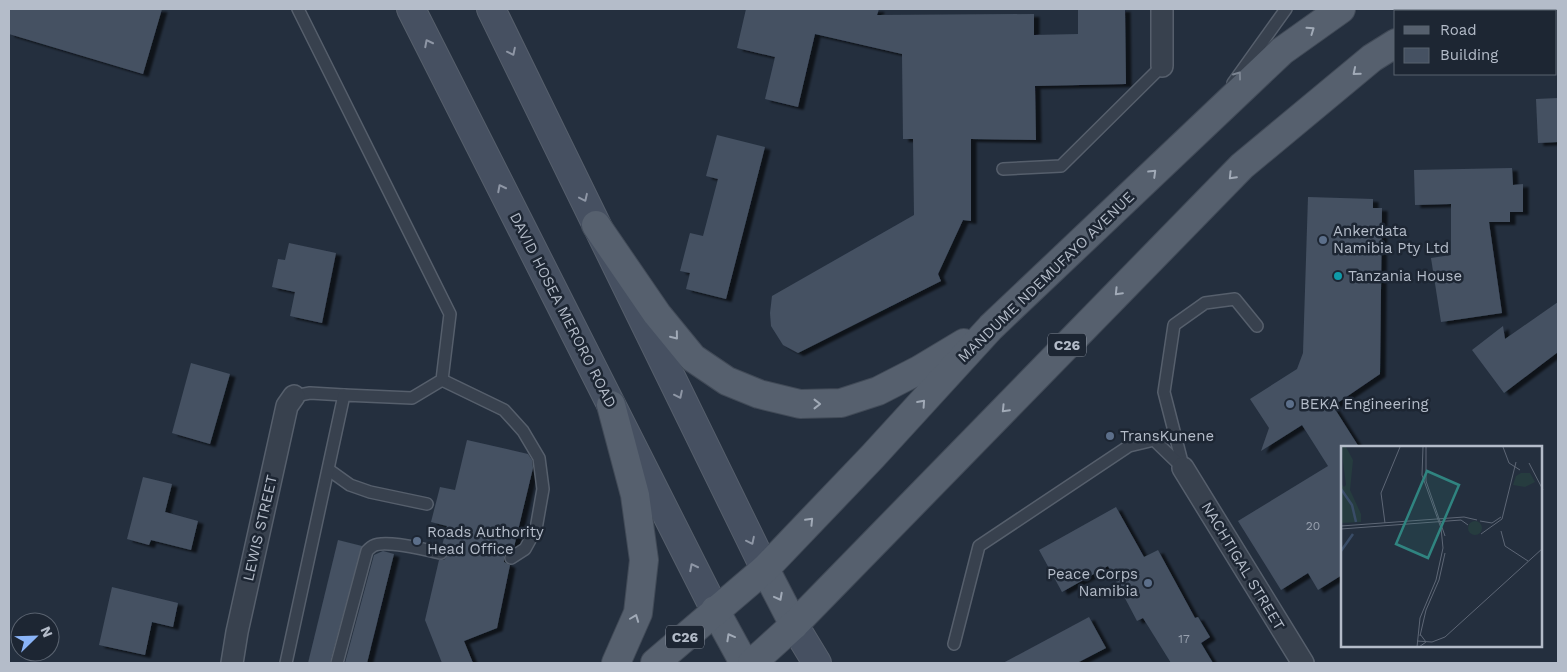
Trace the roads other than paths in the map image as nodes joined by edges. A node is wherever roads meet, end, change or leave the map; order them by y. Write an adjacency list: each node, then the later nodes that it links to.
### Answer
1 (298, 9): 14 (lane)
2 (411, 9): 17 (main road, DAVID HOSEA MERORO ROAD, one-way to 2)
3 (491, 9): 11 (main road, one-way to 11)
4 (1162, 9): 8 (street)
5 (1286, 9): 9 (lane, one-way to 5)
6 (1341, 9): 9 (main road, MANDUME NDEMUFAYO AVENUE / C26, one-way to 6)
7 (1394, 44): 25 (main road, C26, one-way to 25)
8 (1162, 66): 10 (lane)
9 (1200, 129): 13 (main road, MANDUME NDEMUFAYO AVENUE / C26, one-way to 9)
10 (1003, 169)
11 (596, 225): 13 (main road, one-way to 13); 23 (main road, one-way to 23)
12 (1257, 326): 18 (lane)
13 (991, 327): 23 (main road, MANDUME NDEMUFAYO AVENUE / C26, one-way to 13)
14 (442, 380): 15 (lane); 22 (lane)
15 (344, 395): 16 (lane); 19 (lane)
16 (294, 396): 27 (street, LEWIS STREET)
17 (611, 405): 24 (main road, DAVID HOSEA MERORO ROAD, one-way to 17); 30 (main road, one-way to 17)
18 (1183, 468): 26 (lane); 35 (street, NACHTIGAL STREET)
19 (329, 470): 20 (lane); 28 (lane)
20 (427, 504)
21 (441, 553): 29 (lane)
22 (511, 558)
23 (764, 569): 24 (main road, MANDUME NDEMUFAYO AVENUE / C26); 25 (main road, one-way to 25)
24 (715, 610): 31 (main road, MANDUME NDEMUFAYO AVENUE / C26); 32 (main road, one-way to 24)
25 (794, 625): 33 (main road, C26); 34 (main road)
26 (954, 644)
27 (232, 663)
28 (286, 663)
29 (337, 663)
30 (616, 663)
31 (655, 663)
32 (744, 663)
33 (752, 663)
34 (817, 663)
35 (1303, 663)

